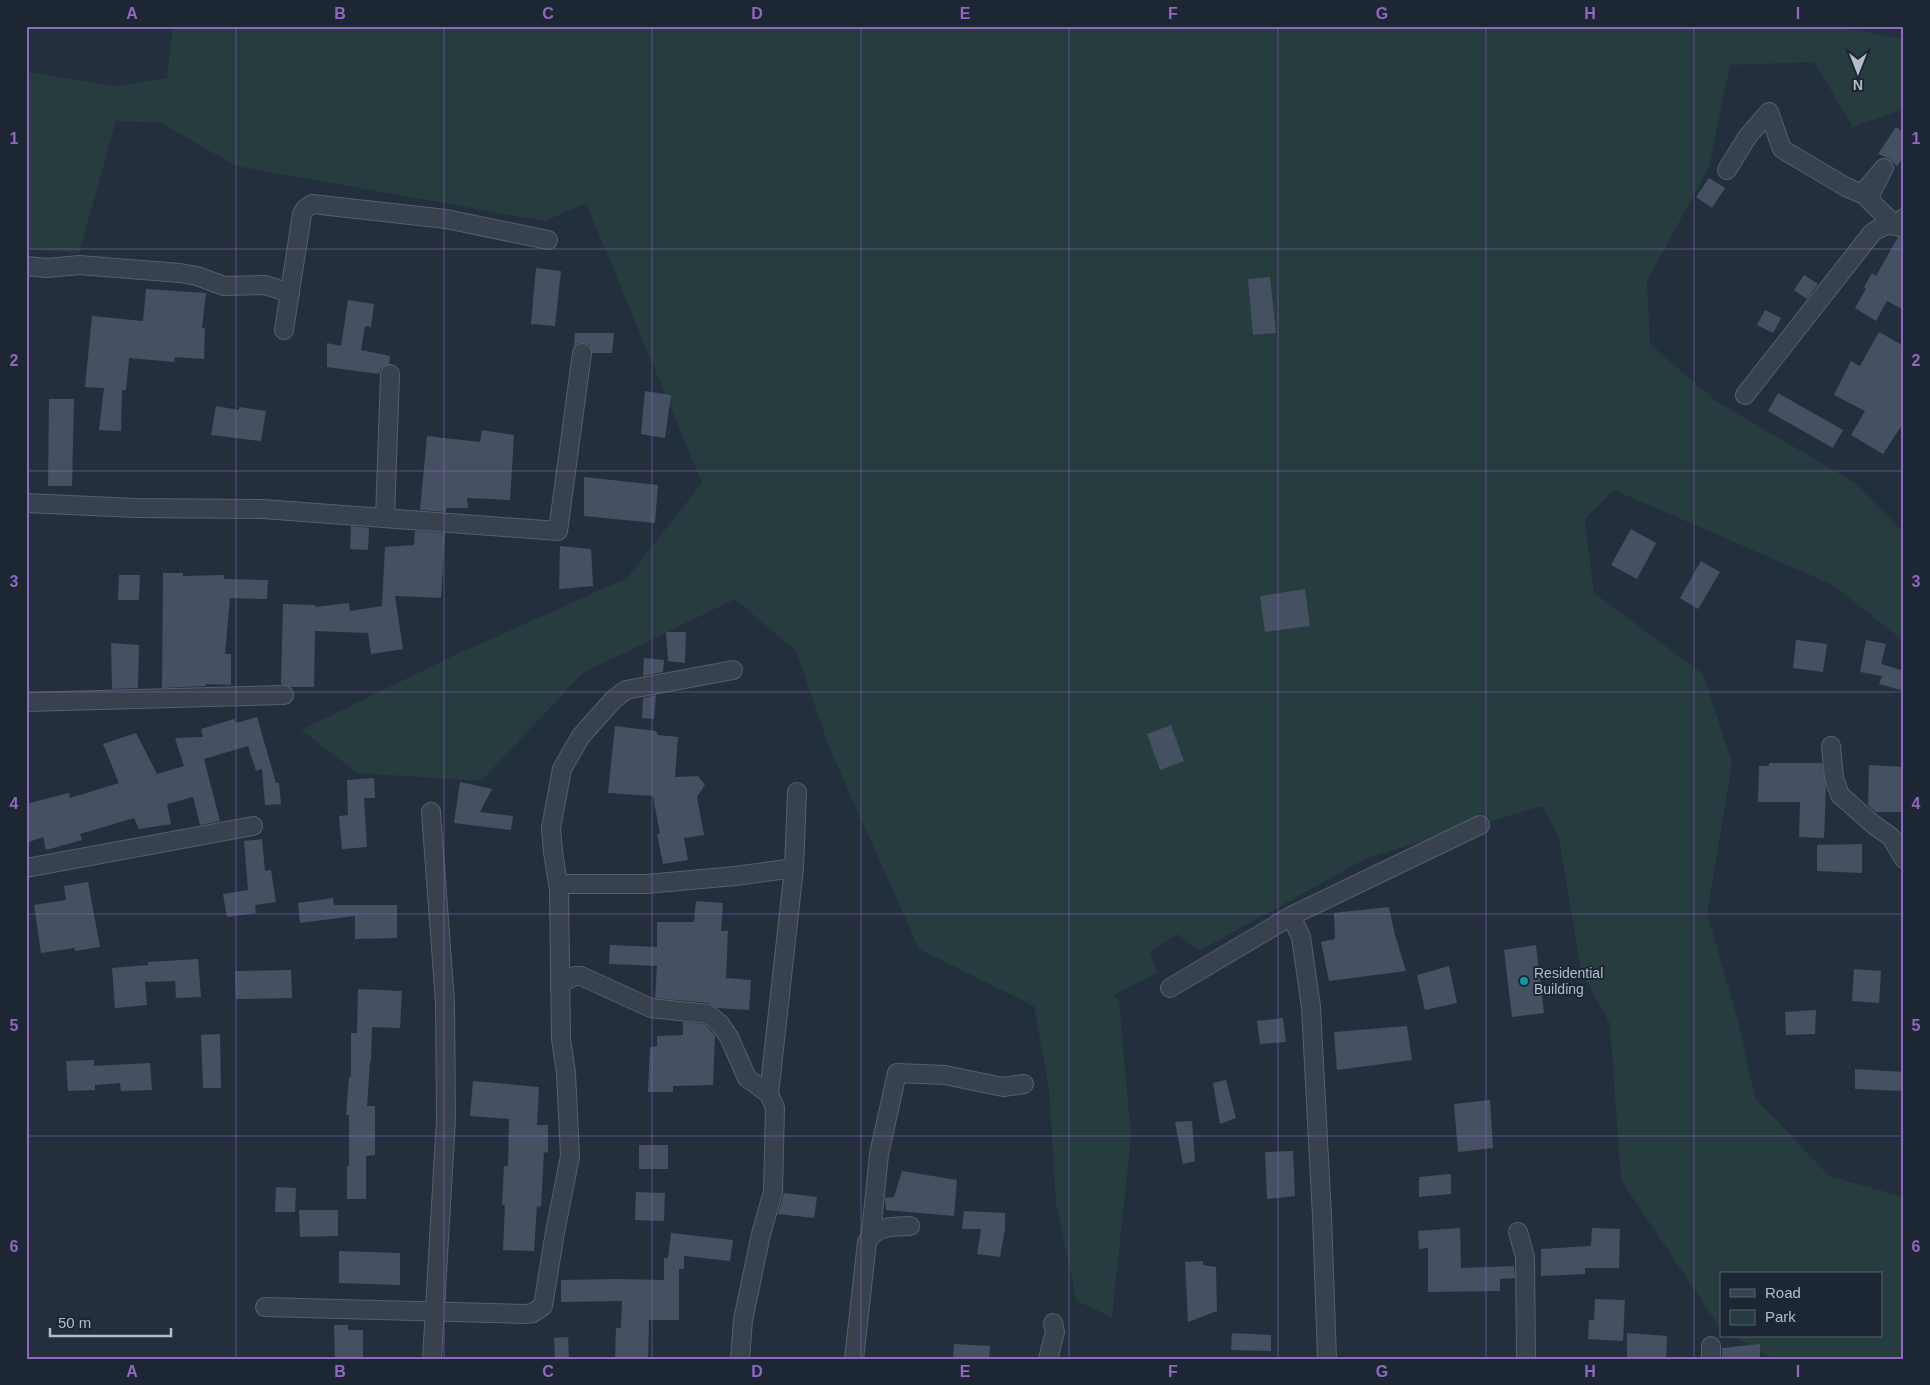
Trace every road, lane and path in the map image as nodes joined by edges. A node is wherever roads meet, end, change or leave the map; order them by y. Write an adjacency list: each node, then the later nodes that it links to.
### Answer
1 (1727, 170): 2 (street)
2 (1901, 224): 9 (street)
3 (548, 240): 5 (street)
4 (26, 266): 5 (street)
5 (290, 293): 6 (street)
6 (284, 330)
7 (582, 353): 11 (street)
8 (390, 374): 11 (street)
9 (1745, 395)
10 (26, 503): 11 (street)
11 (385, 518)
12 (733, 670): 23 (street)
13 (284, 696): 14 (street)
14 (26, 702)
15 (1831, 746): 20 (street)
16 (796, 792): 22 (street)
17 (431, 812): 33 (street)
18 (253, 826): 21 (street)
19 (1480, 826): 24 (street)
20 (1904, 859)
21 (26, 868)
22 (794, 868): 23 (street); 28 (street)
23 (558, 884): 25 (street)
24 (1291, 916): 26 (street); 39 (street)
25 (560, 984): 28 (street); 33 (street)
26 (1170, 988)
27 (1024, 1084): 31 (street)
28 (769, 1094): 36 (street)
29 (910, 1226): 31 (street)
30 (1518, 1232): 40 (street)
31 (871, 1234): 37 (street)
32 (265, 1307): 33 (street)
33 (435, 1310): 35 (street)
34 (1053, 1323): 38 (street)
35 (432, 1359)
36 (740, 1359)
37 (854, 1359)
38 (1048, 1359)
39 (1327, 1359)
40 (1526, 1359)

